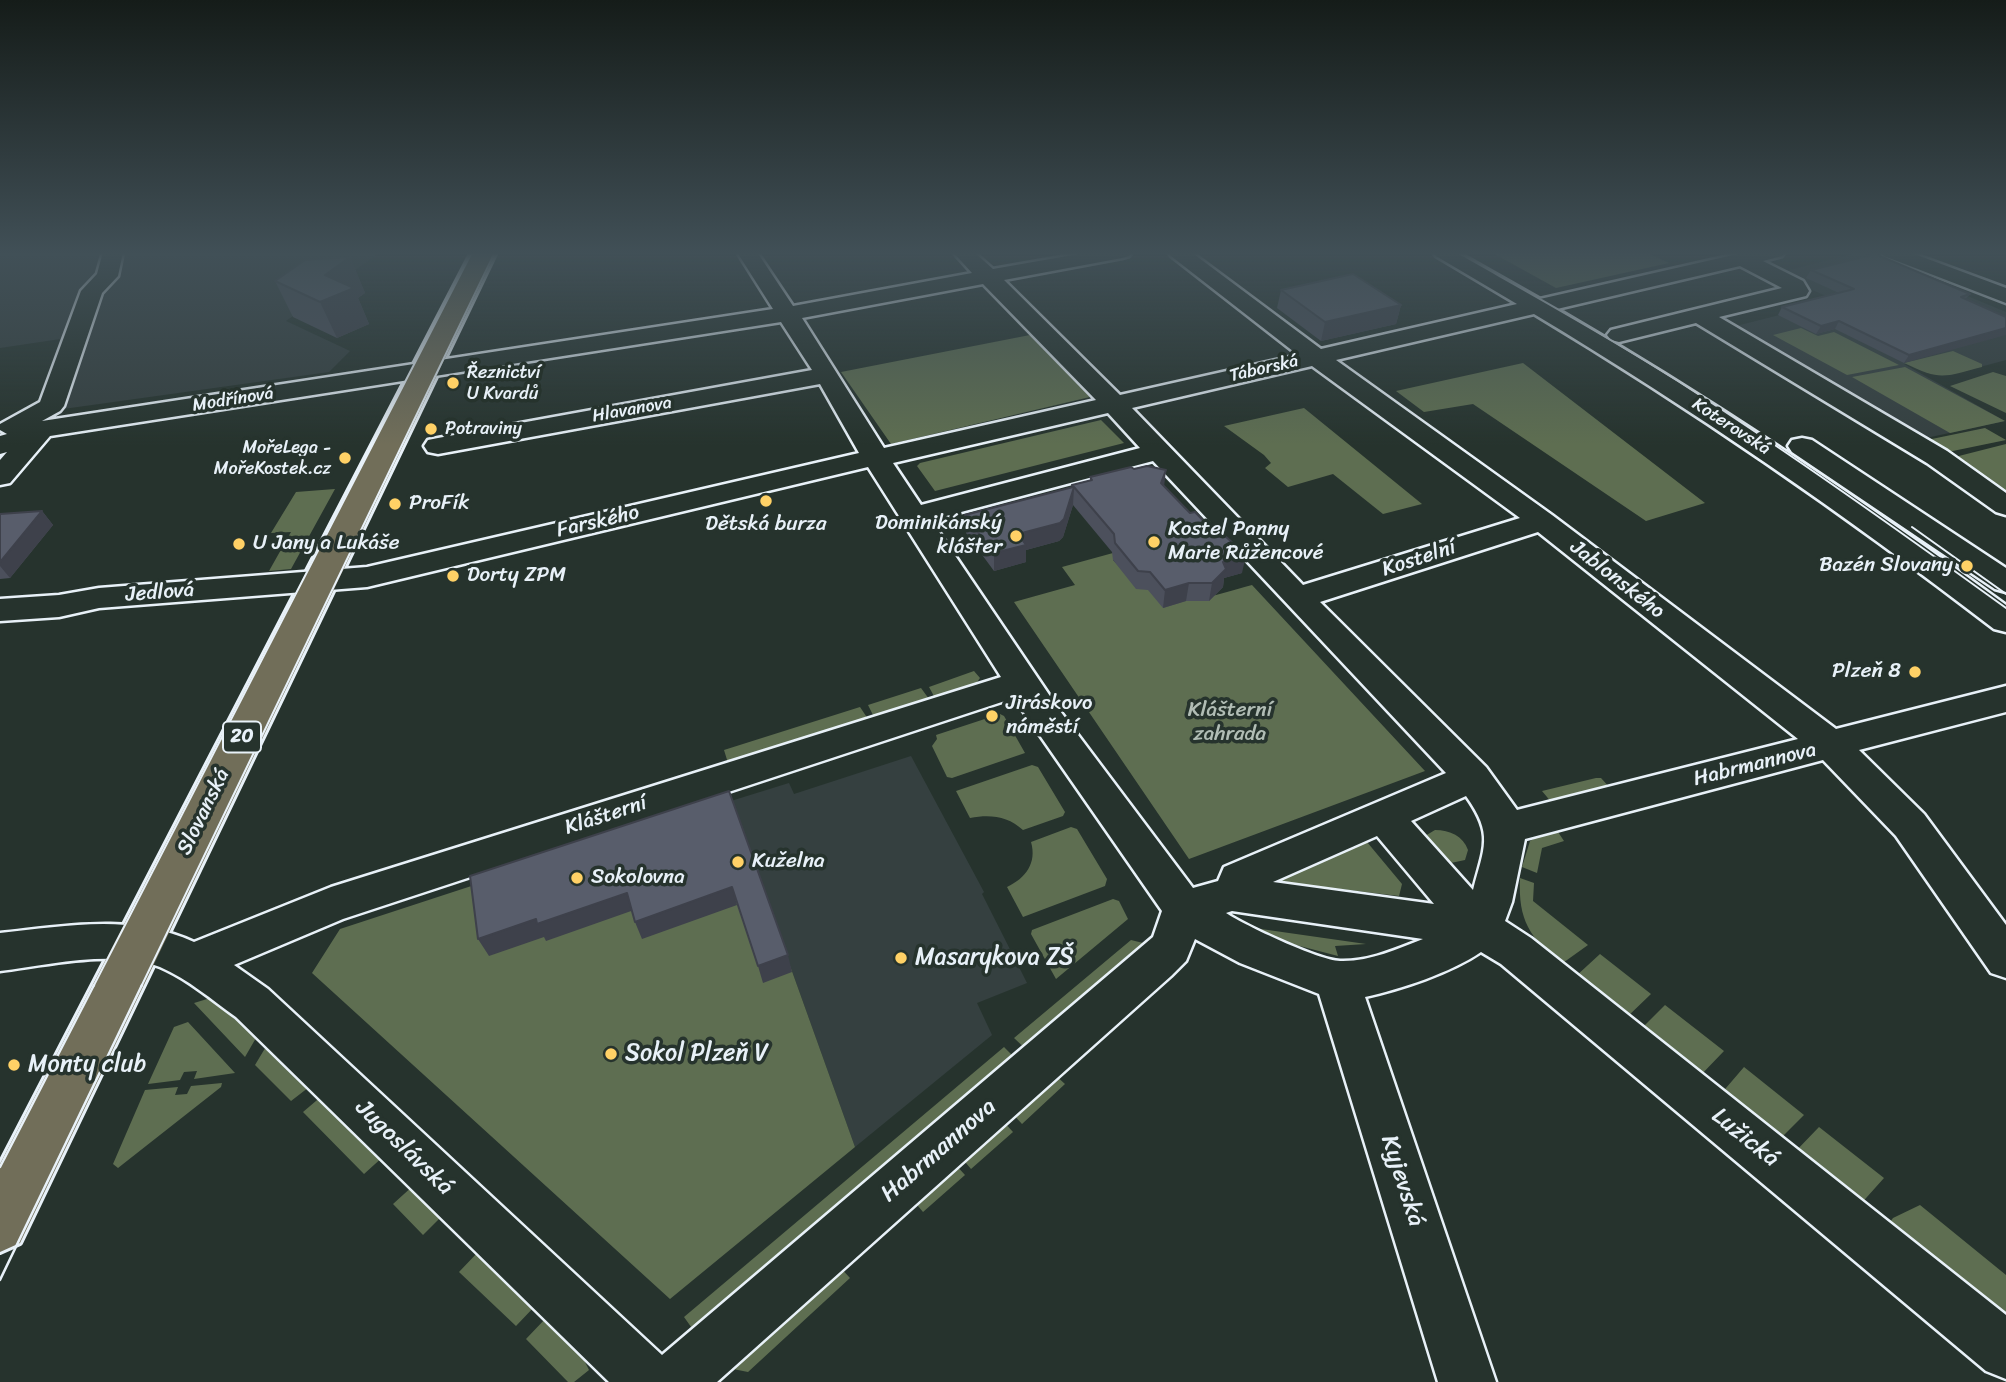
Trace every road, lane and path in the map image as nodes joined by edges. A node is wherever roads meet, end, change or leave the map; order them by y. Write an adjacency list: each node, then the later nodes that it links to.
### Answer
1 (83, 316): 18 (street)
2 (452, 316): 14 (main road, Slovanská / 20)
3 (771, 316): 14 (street, Modřínová)
4 (789, 316): 15 (street)
5 (1026, 316): 16 (street)
6 (1264, 316): 13 (street, Jablonského)
7 (1494, 316): 13 (street, Táborská)
8 (1565, 316): 31 (street, Koterovská)
9 (1577, 316): 12 (street, Koterovská)
10 (1699, 316): 12 (street)
11 (1701, 316): 24 (street)
12 (1619, 335): 28 (street, Koterovská)
13 (1317, 357): 16 (street, Táborská); 26 (street, Jablonského)
14 (424, 372): 17 (street, Modřínová); 27 (main road, Slovanská / 20)
15 (827, 374): 19 (street, Hlavanova); 22 (street)
16 (1114, 404): 21 (street); 22 (street)
17 (43, 429): 20 (street, Modřínová); 23 (street)
18 (0, 433)
19 (438, 446)
20 (0, 447)
21 (1159, 452): 25 (street); 29 (street)
22 (876, 458): 25 (street); 27 (street, Farského)
23 (0, 477)
24 (2006, 506)
25 (916, 515): 32 (street)
26 (1542, 521): 29 (street, Kostelní); 34 (street, Jablonského)
27 (320, 581): 30 (street, Jedlová); 41 (main road, Slovanská / 20)
28 (2006, 582)
29 (1297, 598): 35 (street)
30 (0, 610)
31 (2006, 621)
32 (1023, 682): 39 (street); 44 (street, Klášterní)
33 (2006, 699): 34 (street, Habrmannova)
34 (1831, 745): 37 (street, Habrmannova); 43 (street, Jablonského)
35 (1473, 777): 36 (street); 37 (street)
36 (1384, 817): 38 (street); 40 (street)
37 (1504, 829): 40 (street)
38 (1232, 894): 39 (street); 40 (street)
39 (1184, 908): 45 (street); 49 (street, Habrmannova)
40 (1481, 929): 45 (street); 47 (street, Lužická)
41 (138, 945): 42 (street, Jugoslávská); 44 (street, Jugoslávská); 46 (main road, Slovanská / 20)
42 (0, 952)
43 (2006, 959)
44 (192, 962): 48 (street, Jugoslávská)
45 (1337, 981): 50 (street, Kyjevská)
46 (0, 1223)
47 (2006, 1351)
48 (650, 1382)
49 (674, 1382)
50 (1467, 1382)

